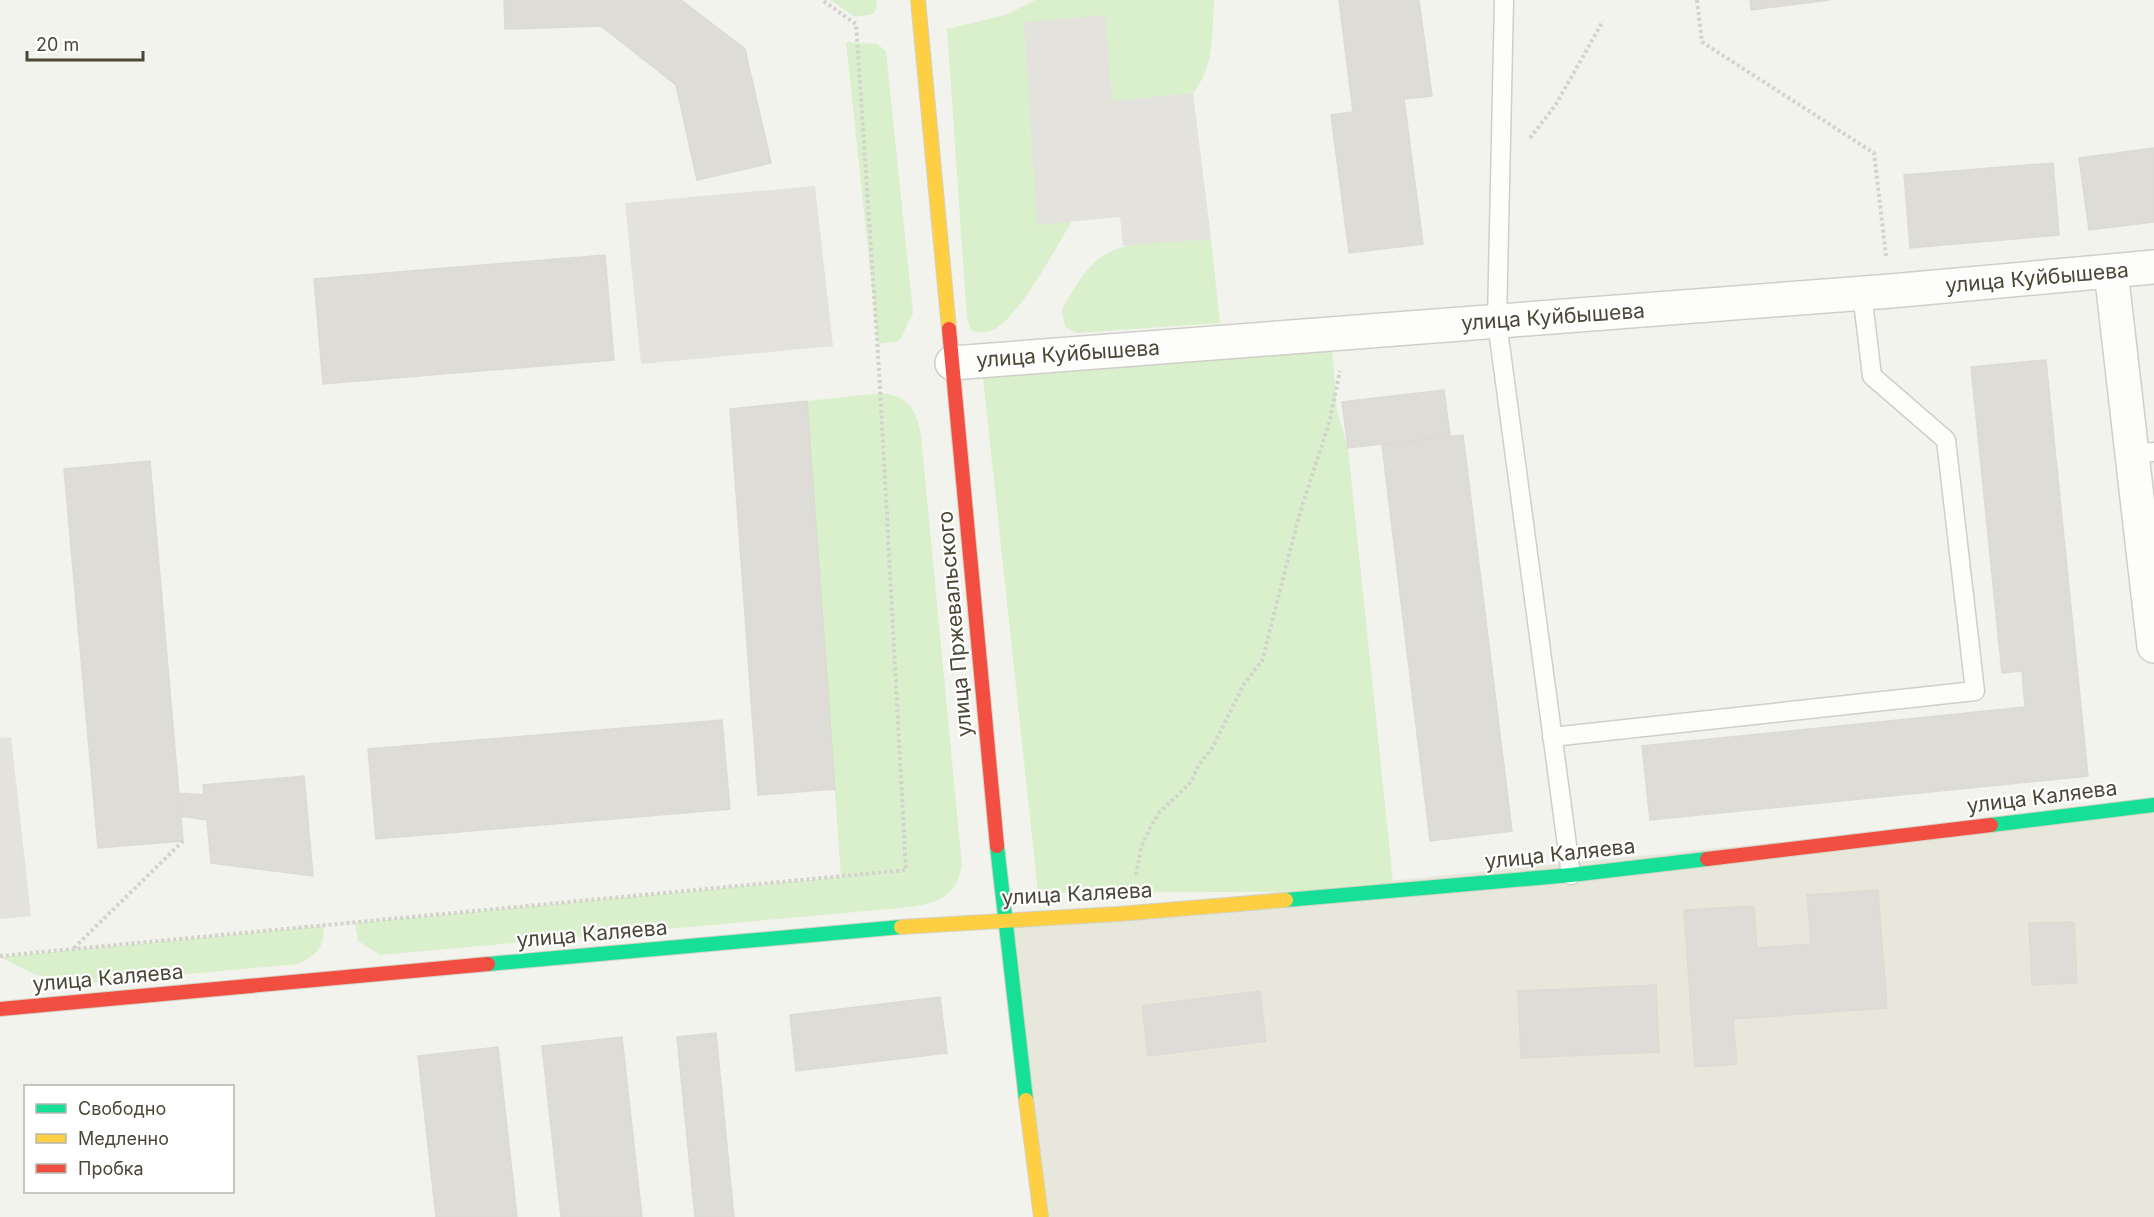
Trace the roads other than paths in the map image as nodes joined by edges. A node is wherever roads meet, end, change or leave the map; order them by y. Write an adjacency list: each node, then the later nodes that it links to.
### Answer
1 (918, 0): 7 (street, улица Пржевальского)
2 (1504, 0): 6 (lane)
3 (2154, 267): 4 (street, улица Куйбышева)
4 (2111, 271): 5 (street, улица Куйбышева); 8 (street)
5 (1876, 292): 6 (street, улица Куйбышева); 11 (lane)
6 (1497, 322): 7 (street, улица Куйбышева); 11 (lane)
7 (952, 363): 14 (street, улица Пржевальского)
8 (2143, 453): 9 (street)
9 (2152, 609): 10 (street)
10 (2154, 646)
11 (1552, 737): 13 (lane)
12 (2154, 805): 13 (street, улица Каляева)
13 (1570, 875): 14 (street, улица Каляева)
14 (1004, 919): 15 (street, улица Каляева); 16 (street, улица Пржевальского)
15 (0, 1008)
16 (1041, 1217)

